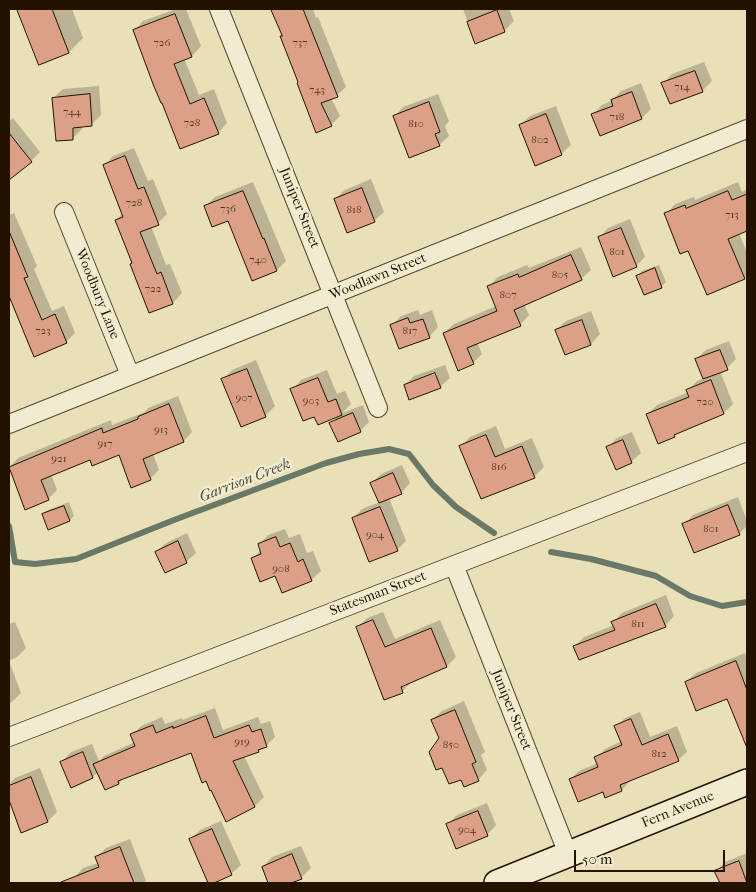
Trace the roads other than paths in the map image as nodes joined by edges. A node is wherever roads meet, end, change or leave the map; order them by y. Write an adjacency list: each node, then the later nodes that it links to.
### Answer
1 (219, 9): 4 (street, Juniper Street)
2 (747, 129): 4 (street, Woodlawn Street)
3 (64, 212): 5 (street, Woodbury Lane)
4 (333, 294): 5 (street, Woodlawn Street); 6 (street, Juniper Street)
5 (130, 376): 7 (street, Woodlawn Street)
6 (378, 408)
7 (9, 424)
8 (747, 452): 9 (street, Statesman Street)
9 (454, 565): 10 (street, Statesman Street); 12 (street, Juniper Street)
10 (9, 737)
11 (747, 782): 12 (main road, Fern Avenue)
12 (568, 854): 13 (main road, Fern Avenue)
13 (497, 883)

